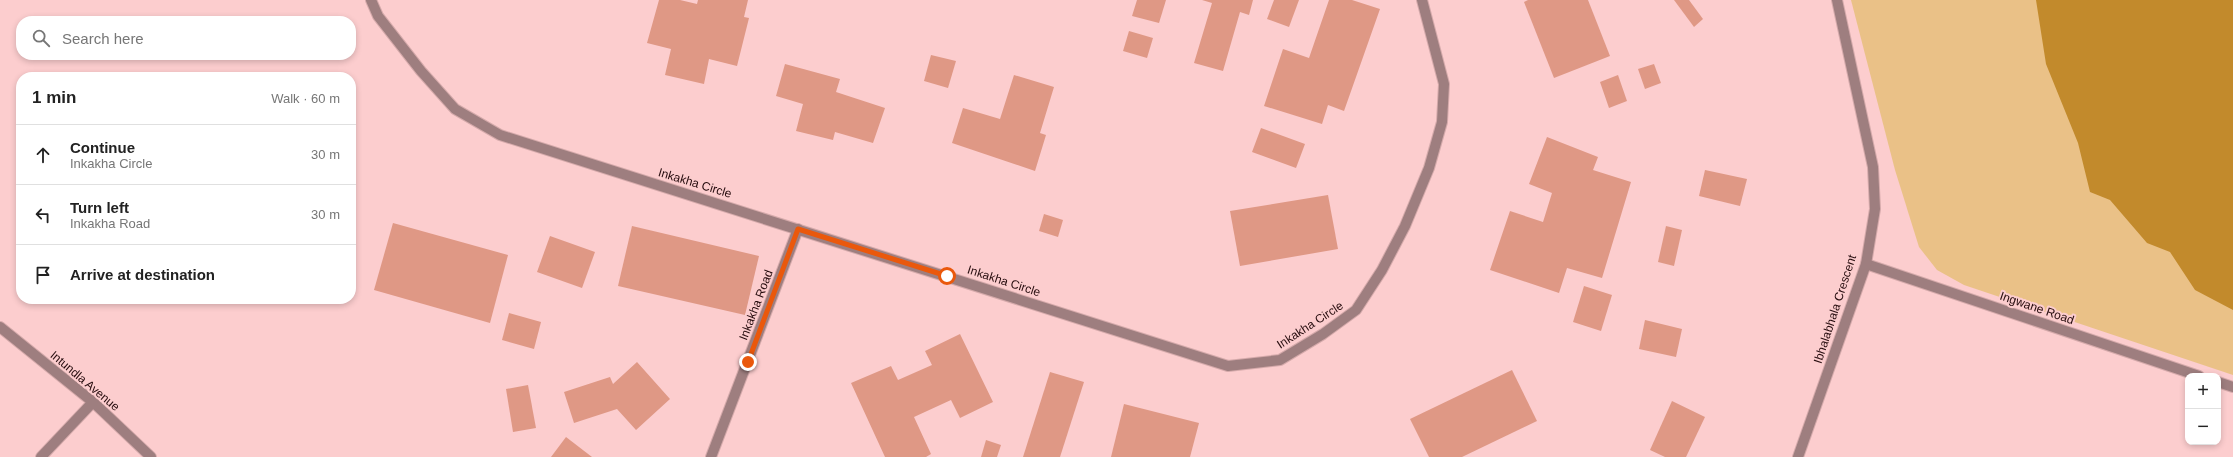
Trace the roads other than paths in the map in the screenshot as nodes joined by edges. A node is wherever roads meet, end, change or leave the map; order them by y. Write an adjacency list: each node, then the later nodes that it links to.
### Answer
1 (371, 0): 4 (street, Inkakha Circle)
2 (1422, 0): 4 (street, Inkakha Circle)
3 (1837, 0): 5 (street, Ibhalabhala Crescent)
4 (798, 229): 13 (street, Inkakha Road)
5 (1866, 264): 7 (street, Ingwane Road); 14 (street, Ibhalabhala Crescent)
6 (0, 327): 10 (street, Intundla Avenue)
7 (2190, 373)
8 (2221, 383): 9 (street)
9 (2233, 387)
10 (93, 402): 11 (street); 12 (street, Intundla Avenue)
11 (41, 457)
12 (151, 457)
13 (712, 457)
14 (1798, 457)

